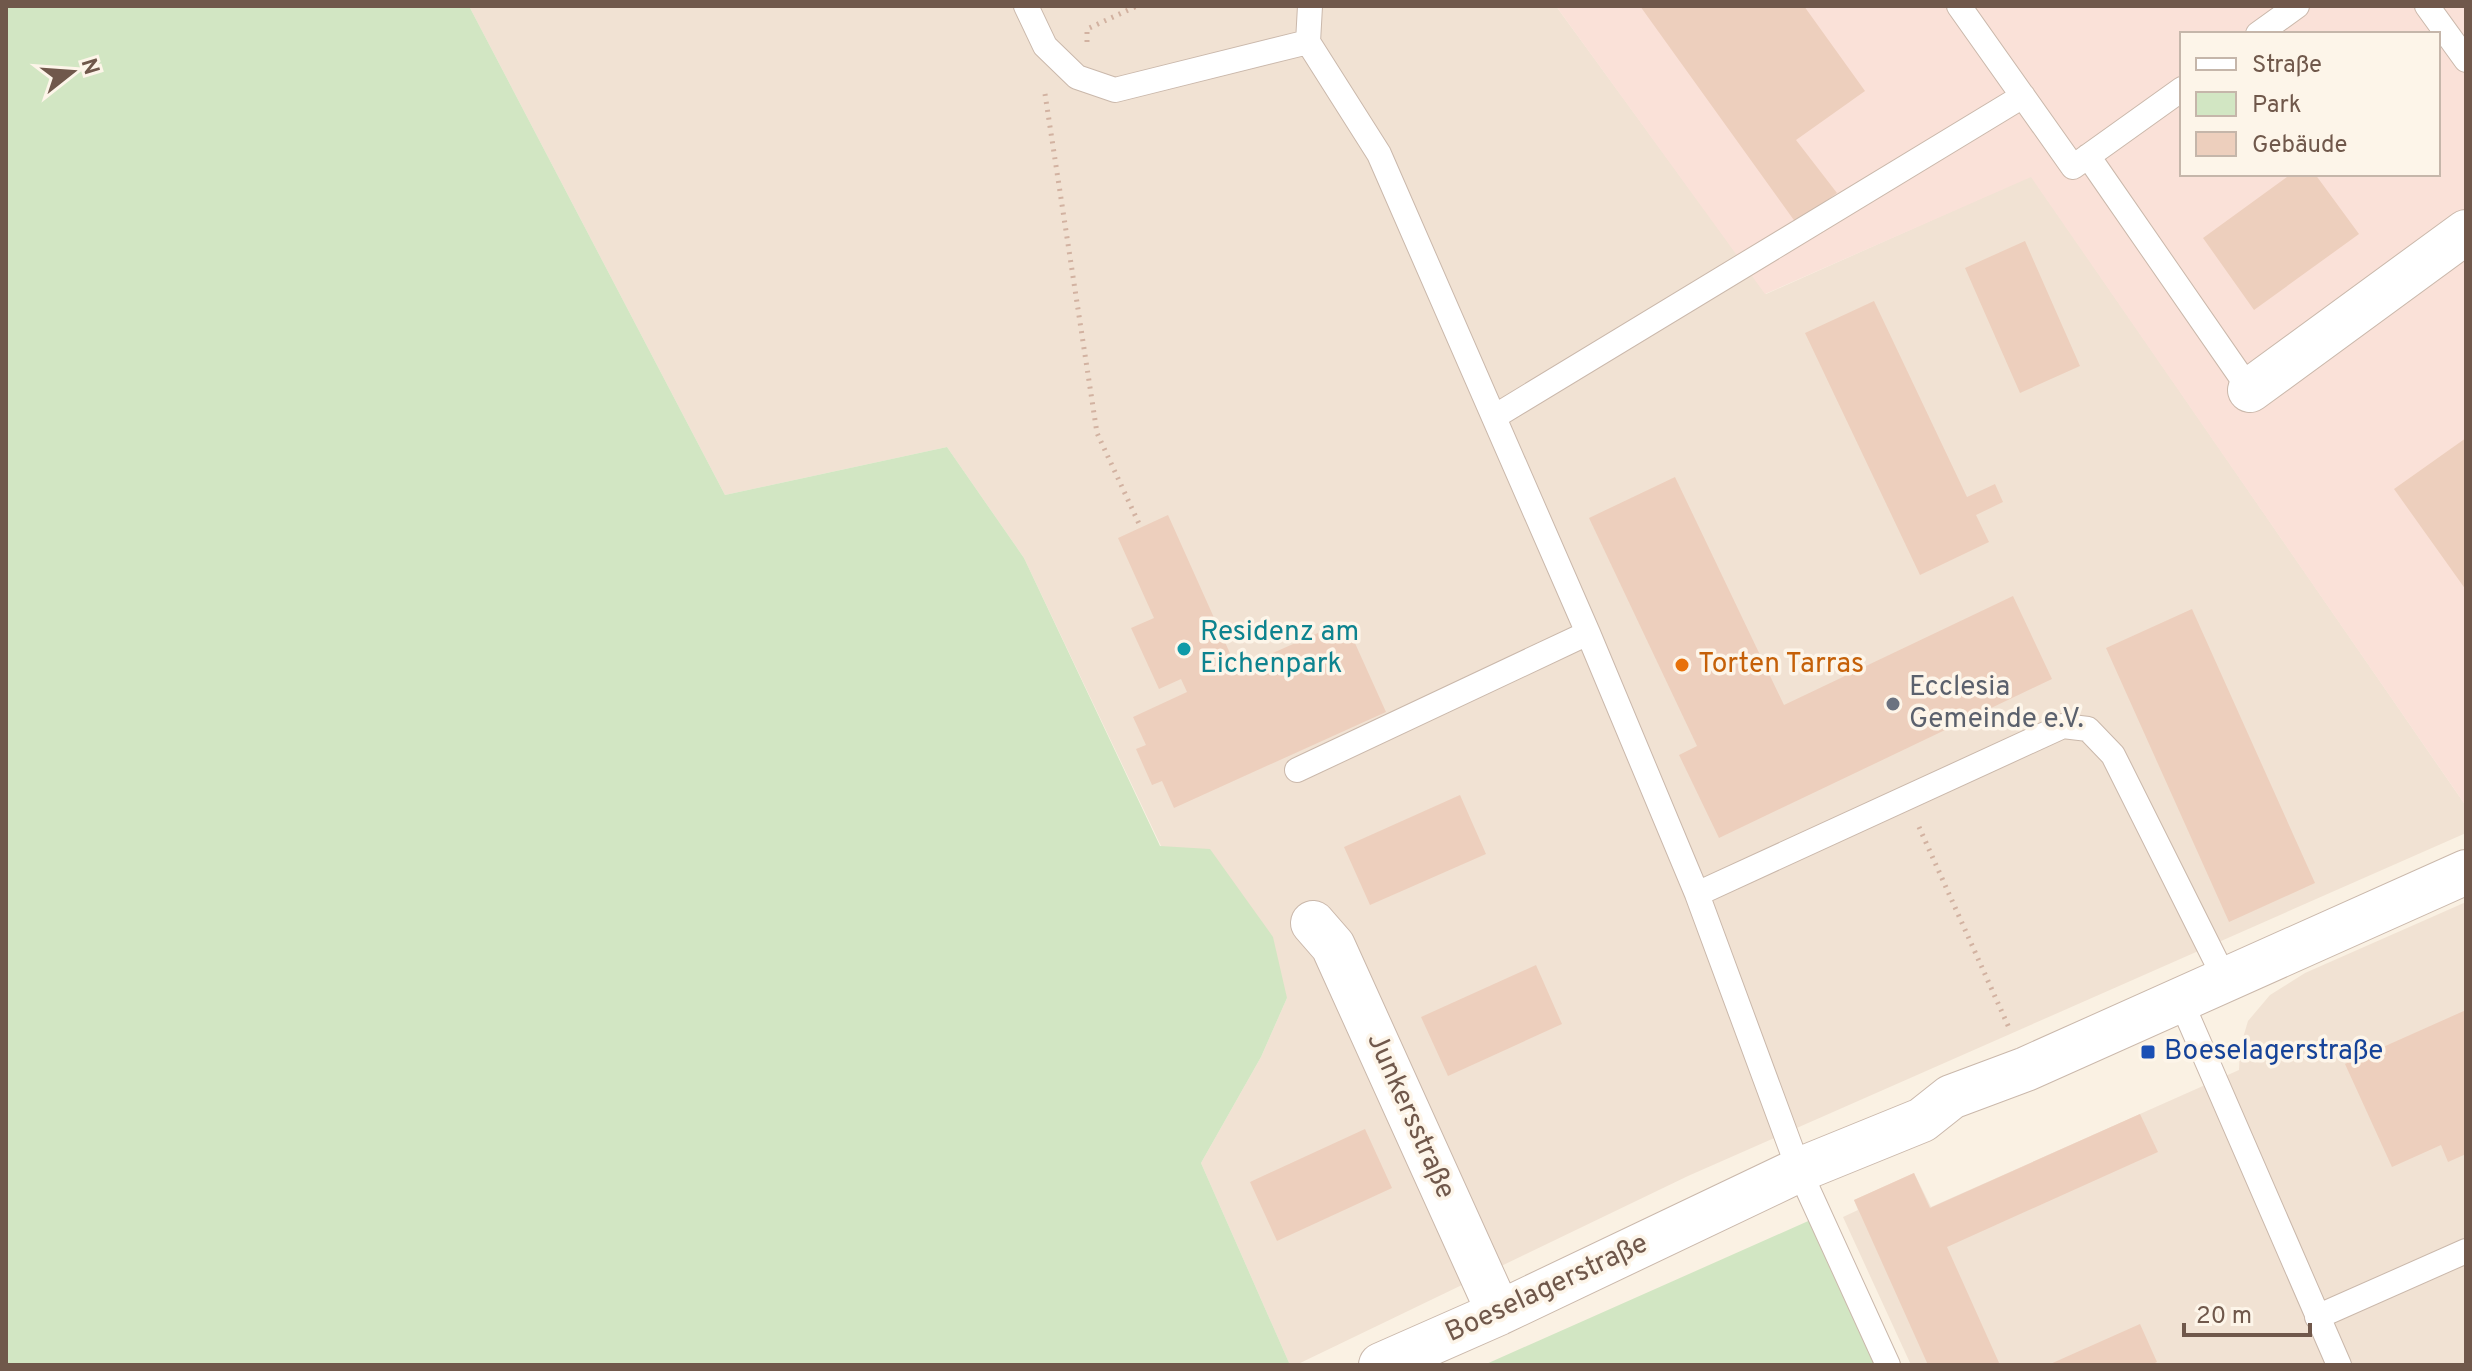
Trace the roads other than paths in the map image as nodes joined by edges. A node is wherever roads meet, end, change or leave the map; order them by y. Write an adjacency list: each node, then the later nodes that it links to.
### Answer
1 (1026, 6): 7 (lane)
2 (1310, 6): 7 (lane)
3 (1959, 6): 10 (lane)
4 (2297, 6): 6 (lane)
5 (2427, 6): 8 (lane)
6 (2261, 32)
7 (1308, 42): 14 (lane)
8 (2466, 60)
9 (2180, 90): 11 (lane)
10 (2023, 96): 11 (lane); 14 (lane)
11 (2088, 156): 13 (lane)
12 (2466, 232): 13 (street)
13 (2250, 390)
14 (1494, 417): 15 (lane)
15 (1588, 633): 16 (lane); 18 (lane)
16 (1297, 770)
17 (2466, 872): 20 (street, Boeselagerstraße)
18 (1697, 894): 20 (lane); 22 (lane)
19 (1313, 923): 24 (street, Junkersstraße)
20 (2225, 979): 21 (street, Boeselagerstraße)
21 (2180, 999): 22 (street, Boeselagerstraße); 25 (lane)
22 (1799, 1170): 24 (street, Boeselagerstraße); 27 (lane)
23 (2466, 1251): 25 (lane)
24 (1499, 1313): 26 (street, Boeselagerstraße)
25 (2317, 1317): 28 (lane)
26 (1381, 1365)
27 (1888, 1365)
28 (2339, 1365)

